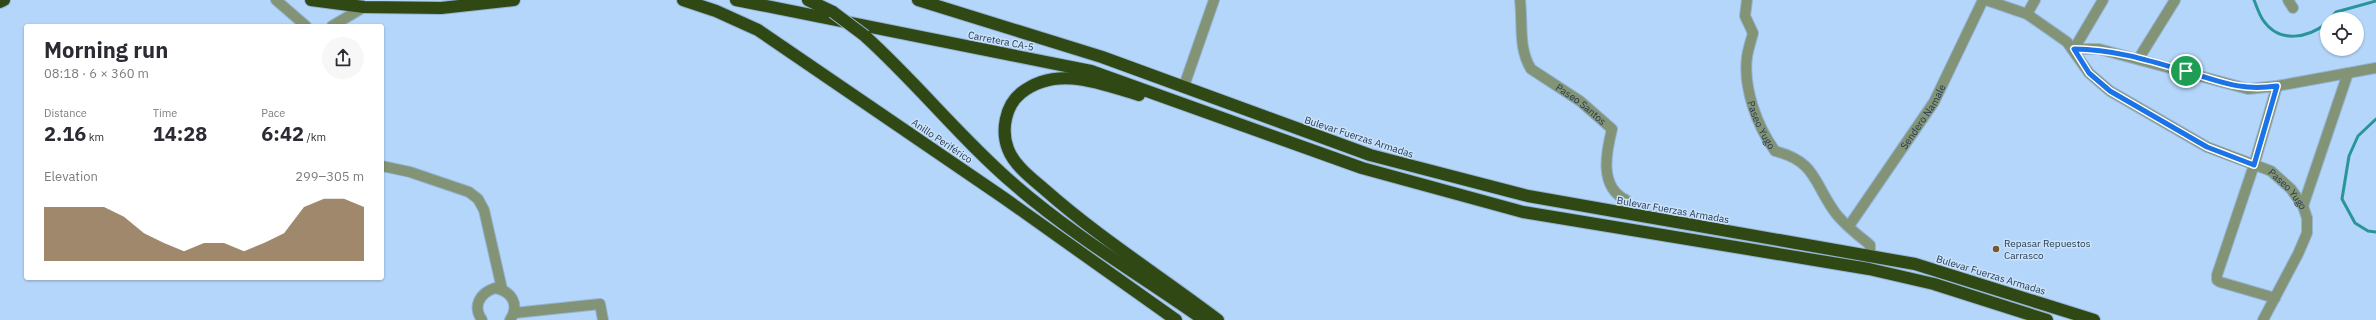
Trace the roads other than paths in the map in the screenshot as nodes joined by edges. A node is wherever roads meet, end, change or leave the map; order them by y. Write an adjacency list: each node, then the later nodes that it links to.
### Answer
1 (4, 0): 16 (highway)
2 (276, 0): 19 (street)
3 (311, 0): 17 (highway)
4 (514, 0): 17 (highway)
5 (683, 0): 41 (highway, Anillo Periférico)
6 (736, 0): 28 (highway, Carretera CA-5)
7 (808, 0): 42 (highway, Anillo Periférico, bridge)
8 (918, 0): 25 (highway, Carretera CA-5)
9 (1214, 0): 25 (street)
10 (1520, 0): 32 (street, Paseo Santos)
11 (1747, 0): 33 (street, Paseo Yugo)
12 (1984, 0): 18 (street, Paseo Yugo); 33 (street, Sendero Namale)
13 (2035, 0): 18 (street)
14 (2103, 0): 21 (street)
15 (2175, 0): 22 (street)
16 (0, 2)
17 (364, 6): 20 (street)
18 (2027, 14): 21 (street, Paseo Yugo)
19 (304, 24)
20 (335, 24)
21 (2074, 49): 22 (street); 29 (street, Paseo Yugo)
22 (2139, 58): 26 (street)
23 (2376, 68): 24 (street)
24 (2348, 73): 26 (street); 31 (street)
25 (1184, 86): 27 (highway, Carretera CA-5)
26 (2277, 86): 29 (street)
27 (1251, 111): 32 (highway, Bulevar Fuerzas Armadas)
28 (1255, 129): 39 (highway); 43 (highway)
29 (2254, 165): 31 (street, Paseo Yugo); 36 (street)
30 (384, 166): 35 (street)
31 (2303, 206): 36 (street, Paseo Yugo)
32 (1625, 213): 34 (highway, Bulevar Fuerzas Armadas)
33 (1849, 226): 34 (street, Paseo Yugo)
34 (1870, 256): 44 (highway, Bulevar Fuerzas Armadas)
35 (502, 289): 37 (street); 38 (street)
36 (2275, 298): 45 (street, Paseo Yugo)
37 (512, 317): 40 (street)
38 (479, 319)
39 (2039, 319)
40 (603, 320)
41 (1176, 320)
42 (1204, 320)
43 (1218, 320)
44 (2094, 320)
45 (2264, 320)

